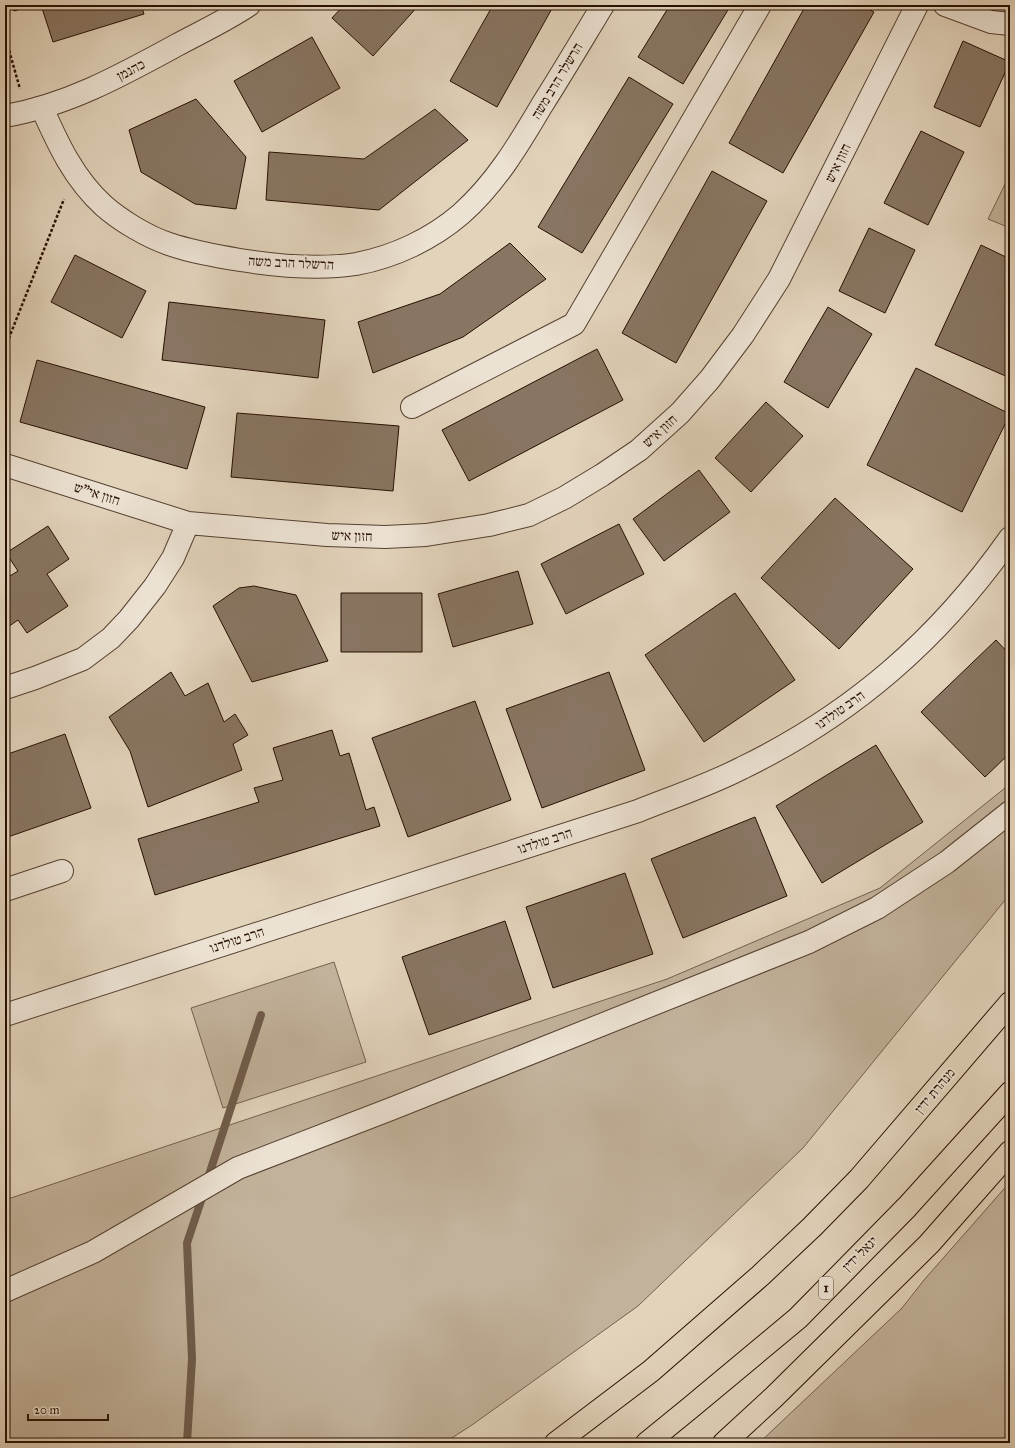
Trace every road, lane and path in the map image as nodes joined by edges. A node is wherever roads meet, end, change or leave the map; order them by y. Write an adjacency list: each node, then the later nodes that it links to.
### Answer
1 (249, 5): 8 (street, כהנמן)
2 (604, 5): 10 (street, הרשלר הרב משה)
3 (760, 5): 12 (street)
4 (945, 5): 6 (street)
5 (911, 7): 14 (street, חזון איש)
6 (1010, 24)
7 (5, 36): 8 (path)
8 (34, 110): 9 (street, כהנמן); 10 (street, הרשלר הרב משה)
9 (5, 116)
10 (75, 172): 11 (path)
11 (5, 348)
12 (412, 407)
13 (5, 465): 14 (street, חזון אי"ש)
14 (188, 523): 16 (street)
15 (1010, 538): 22 (street, הרב טולדנו)
16 (5, 688)
17 (1010, 812): 28 (street)
18 (62, 871): 19 (street)
19 (5, 890)
20 (1010, 986): 27 (highway)
21 (1010, 1003): 27 (highway, מנהרת ידין)
22 (5, 1015)
23 (1010, 1089): 25 (highway, 1)
24 (1010, 1093): 25 (highway)
25 (989, 1116): 30 (highway, יגאל ידין / 1)
26 (1010, 1152): 31 (highway)
27 (859, 1179): 29 (highway)
28 (5, 1291)
29 (556, 1443)
30 (647, 1443)
31 (724, 1443)

